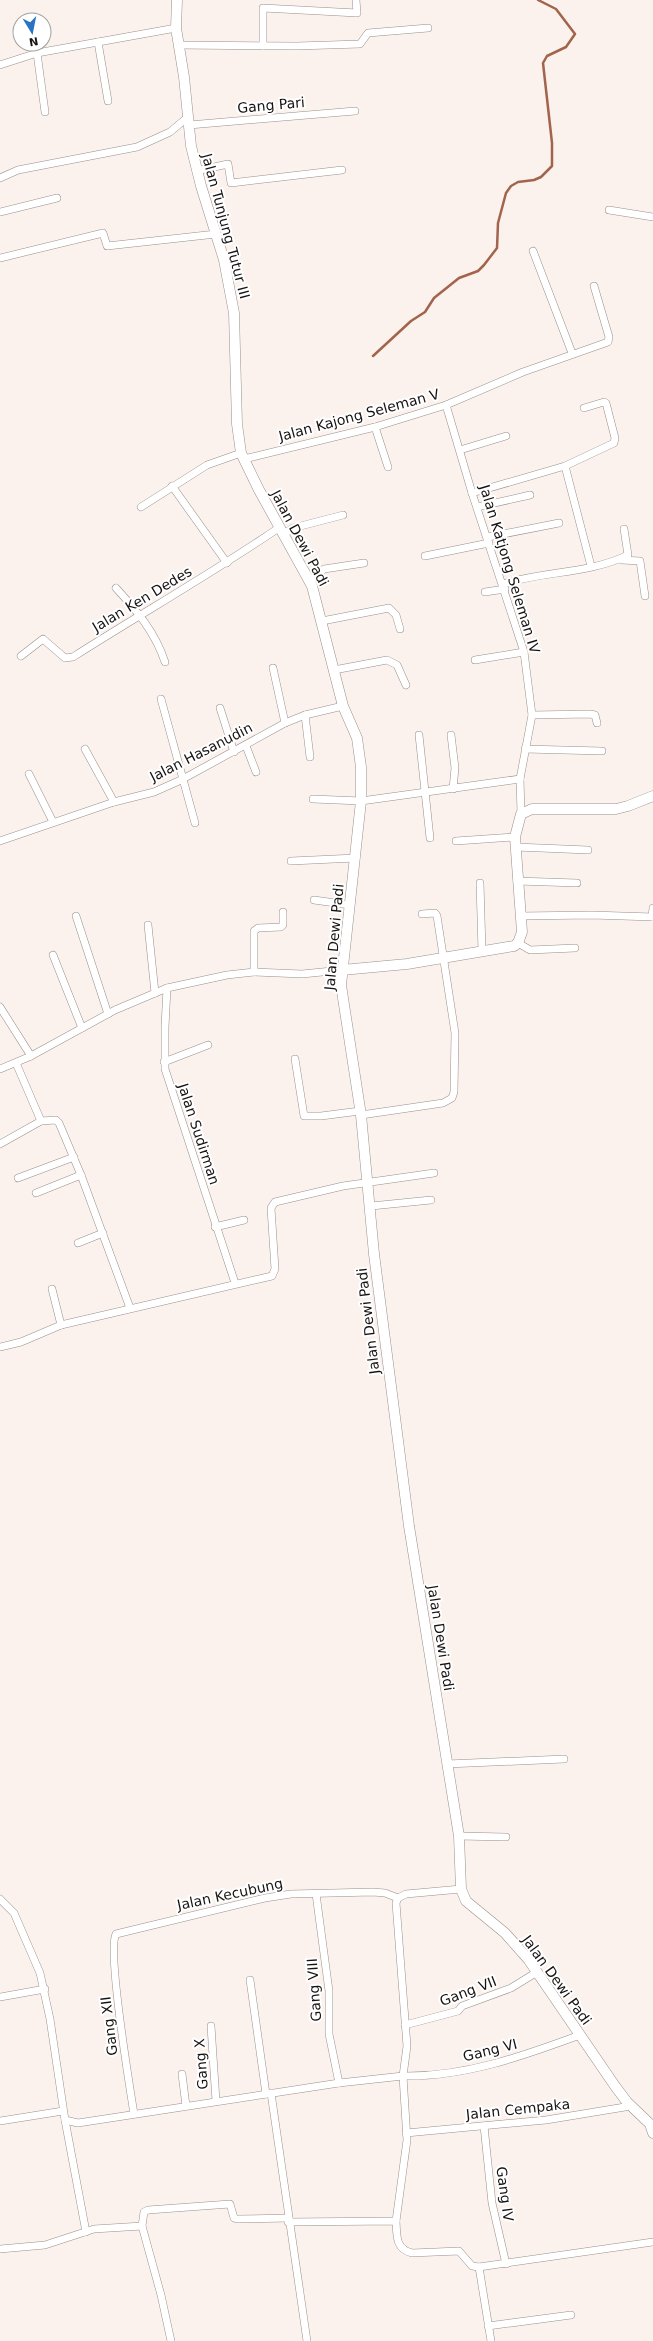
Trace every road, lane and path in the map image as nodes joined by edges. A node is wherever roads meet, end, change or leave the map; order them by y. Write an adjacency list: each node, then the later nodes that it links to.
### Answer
1 (177, 0): 3 (street, Jalan Tunjung Tutur III)
2 (356, 0): 7 (street)
3 (176, 28): 5 (street); 6 (street, Jalan Tunjung Tutur III)
4 (428, 28): 7 (street)
5 (98, 42): 8 (street); 10 (street)
6 (178, 45): 7 (street); 13 (street, Jalan Tunjung Tutur III)
7 (263, 46)
8 (37, 53): 9 (street); 12 (street)
9 (0, 65)
10 (108, 101)
11 (355, 111): 13 (street, Gang Pari)
12 (45, 112)
13 (189, 121): 15 (street, Jalan Tunjung Tutur III); 16 (street)
14 (342, 170): 15 (street)
15 (196, 171): 21 (street, Jalan Tunjung Tutur III)
16 (0, 178)
17 (57, 198): 19 (street)
18 (610, 210): 20 (street)
19 (0, 212)
20 (653, 218)
21 (216, 234): 23 (street); 31 (street, Jalan Tunjung Tutur III)
22 (533, 251): 25 (street)
23 (0, 258)
24 (594, 286): 25 (street, Jalan Kajong Seleman V)
25 (572, 353): 26 (street, Jalan Kajong Seleman V)
26 (446, 405): 28 (street, Jalan Kajong Seleman V); 30 (street, Jalan Katjong Seleman IV)
27 (584, 408): 32 (street)
28 (376, 426): 31 (street, Jalan Kajong Seleman V); 33 (street)
29 (506, 436): 30 (street)
30 (460, 450): 35 (street, Jalan Katjong Seleman IV)
31 (242, 456): 34 (street, Jalan Kajong Seleman V); 42 (street, Jalan Dewi Padi)
32 (565, 466): 35 (street); 48 (street)
33 (388, 467)
34 (172, 486): 37 (street, Jalan Kajong Seleman V); 47 (street)
35 (472, 493): 38 (street, Jalan Katjong Seleman IV)
36 (530, 495): 38 (street)
37 (141, 507)
38 (477, 507): 43 (street, Jalan Katjong Seleman IV)
39 (343, 515): 42 (street, Jalan Ken Dedes)
40 (559, 523): 43 (street)
41 (624, 529): 45 (street)
42 (282, 531): 47 (street, Jalan Ken Dedes); 49 (street, Jalan Dewi Padi)
43 (489, 540): 44 (street); 50 (street, Jalan Katjong Seleman IV)
44 (425, 556)
45 (619, 560): 48 (street); 53 (street)
46 (364, 563): 49 (street)
47 (227, 564): 54 (street, Jalan Ken Dedes)
48 (591, 566): 50 (street)
49 (308, 579): 55 (street, Jalan Dewi Padi)
50 (504, 586): 52 (street); 57 (street, Jalan Katjong Seleman IV)
51 (116, 588): 54 (street)
52 (485, 592)
53 (645, 596)
54 (140, 614): 58 (street, Jalan Ken Dedes); 60 (street)
55 (322, 621): 56 (street); 62 (street, Jalan Dewi Padi)
56 (400, 629)
57 (524, 652): 59 (street); 68 (street, Jalan Katjong Seleman IV)
58 (21, 656)
59 (475, 660)
60 (165, 662)
61 (273, 668): 69 (street)
62 (334, 670): 63 (street); 65 (street, Jalan Dewi Padi)
63 (406, 685)
64 (161, 699): 82 (street)
65 (343, 706): 67 (street, Jalan Hasanudin); 87 (street, Jalan Dewi Padi)
66 (220, 708): 77 (street)
67 (305, 715): 69 (street, Jalan Hasanudin); 78 (street)
68 (532, 716): 70 (street); 75 (street, Jalan Katjong Seleman IV)
69 (285, 723): 73 (street, Jalan Hasanudin)
70 (597, 723)
71 (419, 735): 84 (street)
72 (451, 735): 83 (street)
73 (246, 746): 77 (street, Jalan Hasanudin); 79 (street)
74 (85, 749): 88 (street)
75 (525, 749): 76 (street); 81 (street, Jalan Katjong Seleman IV)
76 (602, 751)
77 (234, 752): 82 (street, Jalan Hasanudin)
78 (310, 757)
79 (256, 772)
80 (29, 774): 90 (street)
81 (520, 779): 83 (street); 89 (street, Jalan Katjong Seleman IV)
82 (181, 780): 88 (street, Jalan Hasanudin); 91 (street)
83 (452, 789): 84 (street)
84 (426, 793): 87 (street); 92 (street)
85 (653, 796): 89 (street)
86 (312, 799): 87 (street)
87 (361, 801): 97 (street, Jalan Dewi Padi)
88 (114, 802): 90 (street, Jalan Hasanudin)
89 (521, 814): 95 (street)
90 (53, 822): 93 (street, Jalan Hasanudin)
91 (195, 823)
92 (430, 838)
93 (0, 841)
94 (456, 841): 95 (street)
95 (515, 842): 96 (street); 99 (street)
96 (588, 850)
97 (356, 858): 98 (street); 103 (street, Jalan Dewi Padi)
98 (290, 861)
99 (517, 881): 101 (street); 108 (street)
100 (480, 883): 113 (street)
101 (577, 883)
102 (314, 900): 103 (street)
103 (350, 905): 116 (street, Jalan Dewi Padi)
104 (653, 908): 109 (street)
105 (283, 912): 117 (street)
106 (422, 914): 115 (street)
107 (76, 916): 121 (street)
108 (520, 916): 109 (street); 111 (street)
109 (653, 917)
110 (148, 925): 119 (street)
111 (518, 943): 112 (street); 113 (street)
112 (575, 948)
113 (482, 951): 115 (street)
114 (53, 955): 122 (street)
115 (444, 957): 116 (street); 129 (street)
116 (342, 970): 117 (street); 129 (street, Jalan Dewi Padi)
117 (254, 972): 118 (street)
118 (167, 988): 119 (street); 126 (street, Jalan Sudirman)
119 (155, 993): 121 (street)
120 (0, 1007): 124 (street)
121 (108, 1014): 122 (street)
122 (82, 1028): 124 (street)
123 (208, 1045): 126 (street)
124 (31, 1056): 127 (street)
125 (295, 1060): 129 (street)
126 (164, 1062): 141 (street, Jalan Sudirman)
127 (16, 1063): 128 (street); 130 (street)
128 (0, 1069)
129 (360, 1113): 136 (street, Jalan Dewi Padi)
130 (41, 1121): 131 (street); 132 (street)
131 (0, 1144)
132 (74, 1157): 134 (street); 135 (street)
133 (434, 1172): 136 (street)
134 (81, 1176): 137 (street); 142 (street)
135 (18, 1178)
136 (368, 1182): 139 (street, Jalan Dewi Padi); 144 (street)
137 (36, 1193)
138 (431, 1200): 139 (street)
139 (371, 1206): 150 (street, Jalan Dewi Padi)
140 (244, 1220): 141 (street)
141 (216, 1227): 144 (street, Jalan Sudirman)
142 (103, 1233): 143 (street); 146 (street)
143 (78, 1243)
144 (235, 1283): 146 (street)
145 (52, 1289): 147 (street)
146 (130, 1308): 147 (street)
147 (61, 1325): 148 (street)
148 (0, 1347)
149 (564, 1759): 150 (street)
150 (447, 1764): 151 (street, Jalan Dewi Padi)
151 (459, 1836): 152 (street); 153 (street, Jalan Dewi Padi)
152 (506, 1837)
153 (461, 1889): 155 (street); 158 (street, Jalan Dewi Padi)
154 (316, 1894): 155 (street, Jalan Kecubung); 157 (street, Jalan Kecubung); 167 (street, Gang VIII)
155 (398, 1898): 162 (street)
156 (0, 1899): 160 (street)
157 (116, 1934): 173 (street, Gang XII)
158 (536, 1972): 162 (street, Gang VII); 164 (street, Jalan Dewi Padi)
159 (250, 1980): 168 (street)
160 (45, 1988): 161 (street); 172 (street)
161 (0, 1997)
162 (405, 2025): 166 (street)
163 (212, 2026): 169 (street, Gang X)
164 (580, 2035): 166 (street, Gang VI); 171 (street, Jalan Dewi Padi)
165 (182, 2074): 170 (street)
166 (404, 2076): 167 (street, Gang VI); 178 (street)
167 (339, 2083): 168 (street, Gang VI)
168 (269, 2093): 169 (street, Gang VI); 179 (street)
169 (216, 2101): 170 (street, Gang VI)
170 (186, 2106): 173 (street, Gang VI)
171 (631, 2106): 176 (street, Jalan Cempaka); 177 (street, Jalan Dewi Padi)
172 (63, 2111): 174 (street); 175 (street)
173 (134, 2114): 174 (street, Gang VI)
174 (65, 2120): 182 (street)
175 (0, 2121)
176 (484, 2126): 178 (street, Jalan Cempaka); 185 (street, Gang IV)
177 (652, 2126)
178 (406, 2133): 180 (street)
179 (288, 2220): 180 (street); 181 (street); 190 (street)
180 (396, 2221): 186 (street)
181 (142, 2226): 182 (street); 189 (street)
182 (86, 2232): 184 (street)
183 (653, 2242): 185 (street)
184 (0, 2249)
185 (506, 2264): 186 (street)
186 (479, 2267): 188 (street)
187 (571, 2315): 188 (street)
188 (488, 2326): 191 (street)
189 (171, 2341)
190 (307, 2341)
191 (491, 2341)

